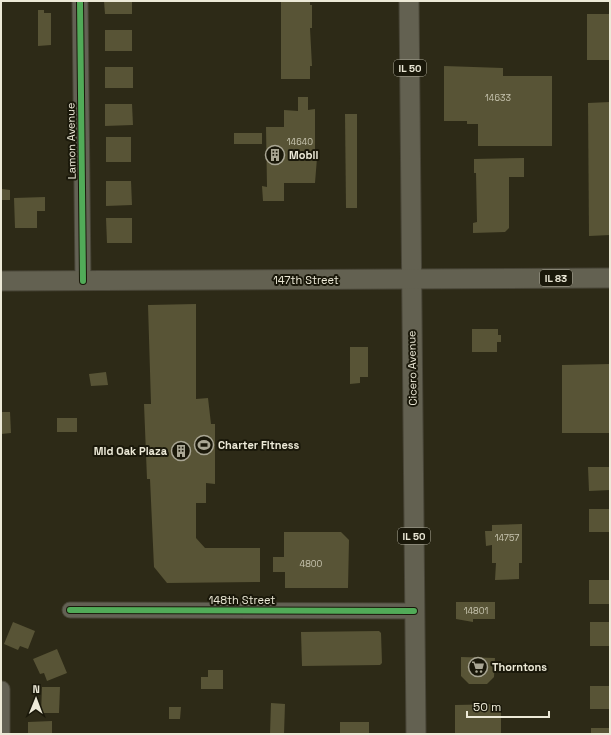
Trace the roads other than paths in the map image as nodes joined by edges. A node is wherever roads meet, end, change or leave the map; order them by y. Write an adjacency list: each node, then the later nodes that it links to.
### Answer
1 (80, 1): 6 (street, Lamon Avenue)
2 (409, 1): 4 (main road, Cicero Avenue / IL 50)
3 (610, 278): 4 (main road, 147th Street / IL 83)
4 (411, 279): 6 (main road, 147th Street); 8 (main road, Cicero Avenue / IL 50)
5 (1, 281): 6 (main road, 147th Street)
6 (83, 281)
7 (70, 610): 8 (street, 148th Street)
8 (414, 611): 11 (main road, Cicero Avenue / IL 50)
9 (2, 689): 10 (street)
10 (2, 734)
11 (416, 734)

